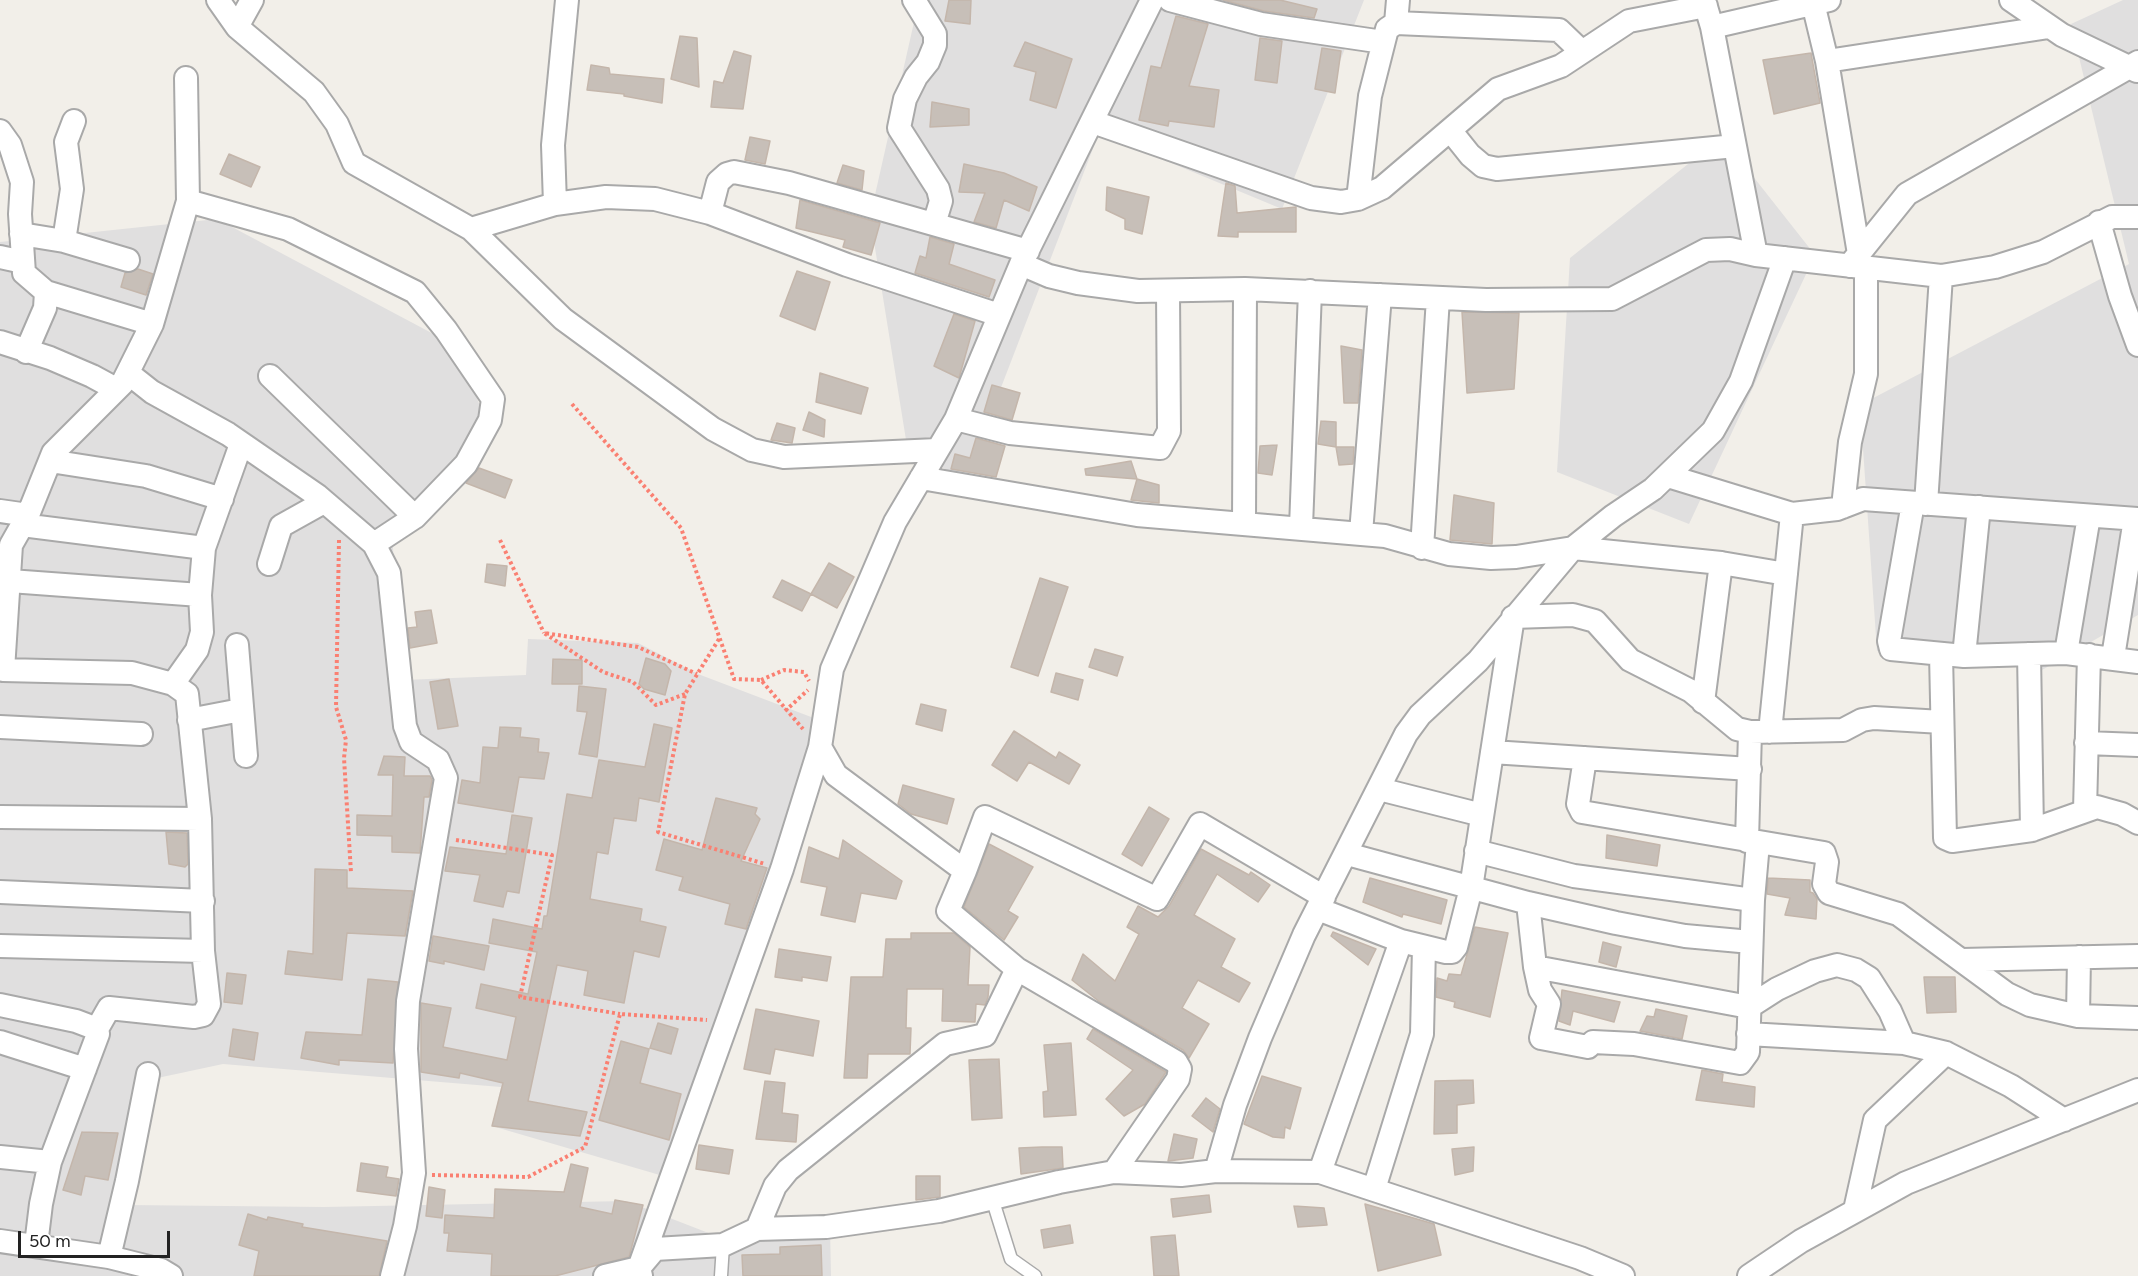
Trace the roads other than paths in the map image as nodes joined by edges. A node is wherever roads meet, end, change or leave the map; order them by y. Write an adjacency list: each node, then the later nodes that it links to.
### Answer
1 (218, 0): 12 (street)
2 (252, 0): 12 (street)
3 (567, 0): 26 (street)
4 (914, 0): 30 (street)
5 (1152, 0): 20 (street)
6 (1170, 0): 14 (street)
7 (1398, 0): 11 (street)
8 (2011, 0): 13 (street)
9 (1821, 1): 10 (street); 16 (street)
10 (1707, 11): 15 (street); 23 (street)
11 (1396, 23): 14 (street); 15 (street)
12 (237, 27): 31 (street)
13 (2049, 27): 16 (street); 17 (street)
14 (1383, 42): 24 (street)
15 (1582, 52): 21 (street)
16 (1827, 61): 40 (street)
17 (2135, 66): 40 (street)
18 (186, 78): 25 (street)
19 (74, 121): 33 (street)
20 (1093, 122): 24 (street); 36 (street)
21 (1450, 130): 23 (street); 24 (street)
22 (0, 131): 32 (street)
23 (1735, 146): 34 (street)
24 (1358, 199)
25 (188, 201): 49 (street); 69 (street)
26 (555, 204): 27 (street); 31 (street)
27 (710, 213): 30 (street); 48 (street)
28 (2138, 217): 29 (street)
29 (2099, 222): 41 (street); 51 (street)
30 (934, 224): 36 (street)
31 (471, 229): 57 (street)
32 (21, 234): 33 (street); 39 (street)
33 (64, 241): 38 (street)
34 (1756, 255): 37 (street); 47 (street)
35 (0, 257): 39 (street)
36 (1024, 257): 45 (street); 48 (street)
37 (1785, 258): 40 (street); 59 (street)
38 (129, 260)
39 (23, 262): 44 (street)
40 (1858, 263): 41 (street); 63 (street)
41 (1941, 276): 62 (street)
42 (1245, 289): 43 (street); 45 (street); 72 (street)
43 (1310, 291): 46 (street); 73 (street)
44 (46, 292): 49 (street); 52 (street)
45 (1168, 292): 55 (street)
46 (1380, 295): 47 (street); 74 (street)
47 (1438, 298): 78 (street)
48 (999, 315): 55 (street)
49 (152, 324): 54 (street)
50 (0, 342): 52 (street)
51 (2138, 345)
52 (26, 352): 54 (street)
53 (270, 376): 69 (street)
54 (122, 381): 56 (street); 58 (street)
55 (956, 418): 57 (street)
56 (242, 444): 61 (street); 65 (street)
57 (937, 450): 60 (street)
58 (50, 461): 61 (street); 71 (street)
59 (1668, 476): 67 (street); 79 (street)
60 (921, 478): 72 (street); 104 (street)
61 (222, 499): 77 (street)
62 (1920, 503): 63 (street); 64 (street); 89 (street)
63 (1844, 507): 67 (street)
64 (1979, 507): 68 (street); 89 (street)
65 (332, 509): 75 (street); 81 (street)
66 (0, 511): 71 (street)
67 (1792, 514): 82 (street)
68 (2089, 516): 70 (street); 87 (street)
69 (415, 517): 75 (street)
70 (2136, 519): 91 (street)
71 (25, 520): 76 (street); 77 (street)
72 (1244, 523): 73 (street)
73 (1301, 527): 74 (street)
74 (1361, 533): 78 (street)
75 (374, 544): 164 (street)
76 (5, 547): 83 (street)
77 (204, 548): 84 (street)
78 (1422, 548): 79 (street)
79 (1574, 548): 80 (street); 85 (street)
80 (1720, 563): 82 (street); 95 (street)
81 (269, 564)
82 (1786, 574): 100 (street)
83 (10, 581): 84 (street); 93 (street)
84 (200, 595): 94 (street)
85 (1513, 617): 95 (street); 105 (street); 109 (street)
86 (237, 645): 96 (street)
87 (2066, 653): 88 (street); 90 (street)
88 (2029, 654): 89 (street); 115 (street)
89 (1953, 655): 98 (street)
90 (2089, 655): 91 (street); 102 (street)
91 (2113, 657): 92 (street)
92 (2138, 662)
93 (1, 678): 94 (street)
94 (173, 684): 97 (street)
95 (1703, 702): 100 (street)
96 (241, 710): 97 (street); 106 (street)
97 (189, 720): 113 (street)
98 (1942, 722): 100 (street); 115 (street)
99 (0, 727): 101 (street)
100 (1760, 732): 108 (street)
101 (141, 734)
102 (2086, 743): 103 (street); 110 (street)
103 (2138, 745)
104 (820, 747): 119 (street); 162 (street)
105 (1492, 752): 107 (street); 111 (street)
106 (246, 756)
107 (1585, 758): 108 (street); 116 (street)
108 (1750, 769): 116 (street)
109 (1379, 789): 111 (street); 118 (street)
110 (2085, 810): 114 (street); 115 (street)
111 (1482, 815): 117 (street)
112 (0, 818): 113 (street)
113 (200, 819): 123 (street)
114 (2138, 823)
115 (2032, 830)
116 (1752, 842): 122 (street); 133 (street)
117 (1476, 851): 120 (street); 122 (street)
118 (1347, 854): 120 (street); 124 (street)
119 (965, 871): 124 (street); 135 (street)
120 (1471, 888): 125 (street); 129 (street)
121 (0, 892): 123 (street)
122 (1753, 900): 127 (street)
123 (203, 902): 130 (street)
124 (1321, 903): 126 (street); 151 (street)
125 (1528, 903): 127 (street); 134 (street)
126 (1401, 941): 129 (street); 153 (street)
127 (1751, 942): 137 (street)
128 (0, 946): 130 (street)
129 (1425, 947): 154 (street)
130 (203, 951): 140 (street)
131 (2138, 956): 132 (street)
132 (2079, 957): 133 (street); 138 (street)
133 (1962, 960): 138 (street)
134 (1535, 967): 137 (street); 141 (street)
135 (1017, 969): 152 (street); 157 (street)
136 (0, 1005): 140 (street)
137 (1749, 1007): 141 (street); 143 (street)
138 (2078, 1016): 139 (street)
139 (2138, 1018)
140 (97, 1029): 145 (street)
141 (1748, 1034): 143 (street)
142 (0, 1042): 145 (street)
143 (1905, 1043): 144 (street)
144 (1946, 1053): 148 (street); 156 (street)
145 (86, 1069): 150 (street)
146 (148, 1074): 161 (street)
147 (2138, 1090): 148 (street)
148 (2064, 1120): 156 (street)
149 (0, 1157): 150 (street)
150 (50, 1162): 159 (street)
151 (1216, 1171): 152 (street); 153 (street)
152 (1114, 1172): 155 (street)
153 (1320, 1172): 154 (street)
154 (1374, 1189): 168 (street)
155 (992, 1198): 157 (street); 167 (lane)
156 (1855, 1210): 169 (street)
157 (757, 1229): 160 (street)
158 (0, 1241): 159 (street)
159 (36, 1245): 161 (street)
160 (723, 1245): 162 (street); 166 (lane)
161 (109, 1257): 163 (street)
162 (640, 1272): 165 (street)
163 (171, 1276)
164 (392, 1276)
165 (605, 1276)
166 (721, 1276)
167 (1035, 1276)
168 (1623, 1276)
169 (1749, 1276)

